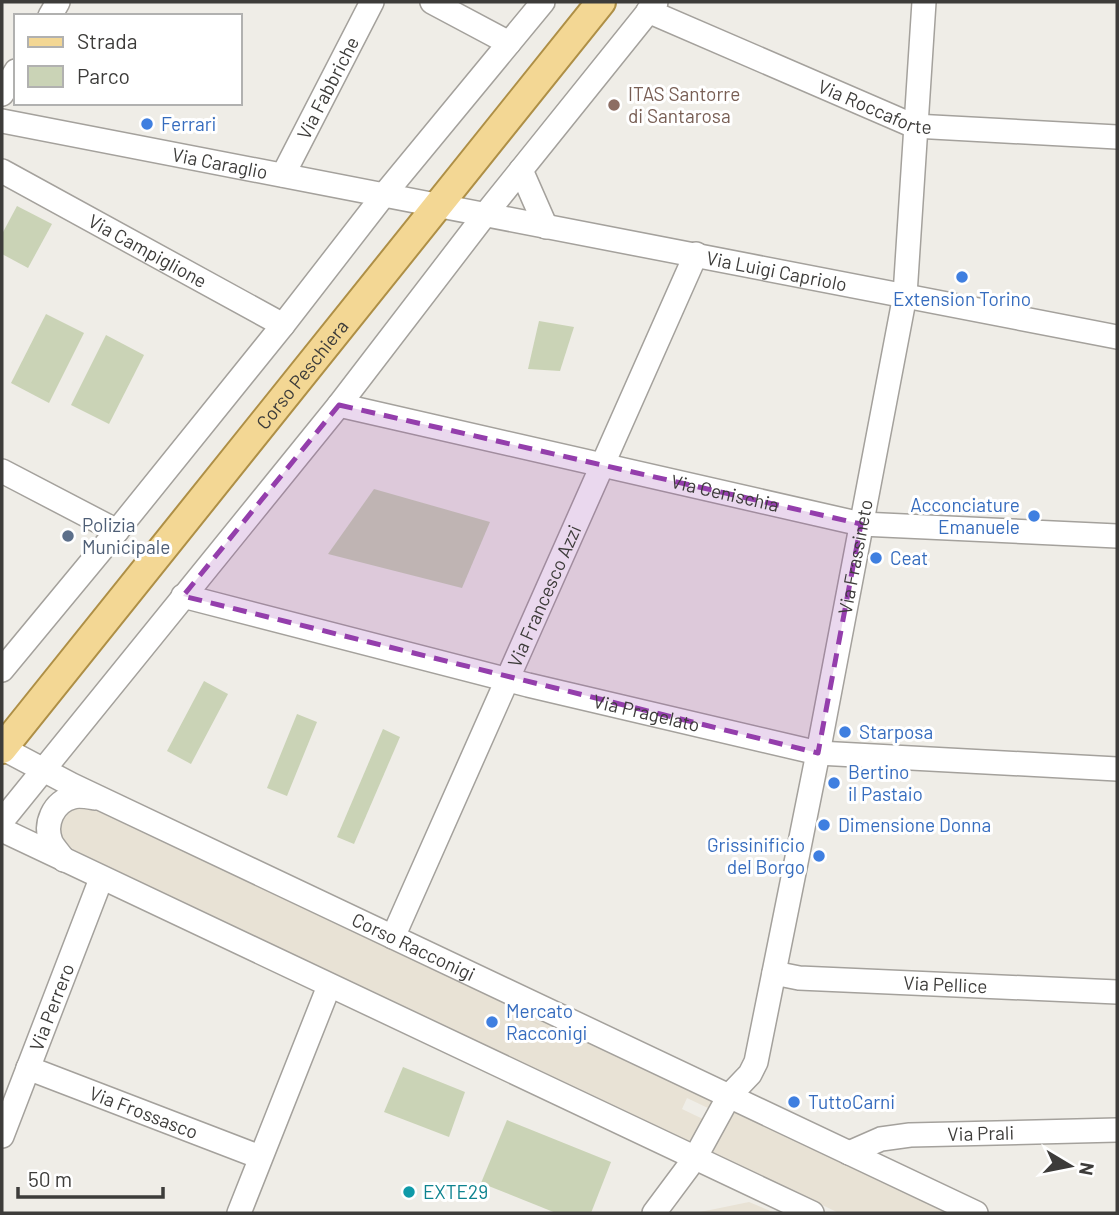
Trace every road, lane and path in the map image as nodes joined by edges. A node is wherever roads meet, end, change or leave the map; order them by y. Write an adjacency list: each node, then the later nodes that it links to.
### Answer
1 (372, 2): 15 (street, Via Fabbriche)
2 (432, 2): 7 (street)
3 (542, 2): 7 (street)
4 (601, 2): 17 (main road, Corso Peschiera)
5 (924, 2): 11 (street, Via Frassineto)
6 (652, 6): 11 (street, Via Roccaforte); 13 (street)
7 (509, 43): 16 (street)
8 (14, 74): 9 (street)
9 (2, 94)
10 (2, 121): 15 (street, Via Caraglio)
11 (914, 126): 12 (street, Via Roccaforte); 21 (street, Via Frassineto)
12 (1117, 137)
13 (521, 170): 18 (street); 19 (street)
14 (8, 174): 22 (street, Via Campiglione)
15 (283, 175): 16 (street, Via Caraglio)
16 (383, 196): 17 (street, Via Caraglio); 22 (street)
17 (437, 207): 18 (street, Via Luigi Capriolo); 33 (main road, Corso Peschiera)
18 (484, 216): 19 (street, Via Luigi Capriolo); 24 (street)
19 (546, 227): 20 (street, Via Luigi Capriolo)
20 (696, 254): 21 (street, Via Luigi Capriolo); 25 (street, Via Francesco Azzi)
21 (905, 295): 23 (street, Via Luigi Capriolo); 27 (street, Via Frassineto)
22 (283, 325): 28 (street)
23 (1117, 337)
24 (339, 405): 25 (street, Via Cenischia); 30 (street)
25 (602, 467): 27 (street, Via Cenischia); 32 (street, Via Francesco Azzi)
26 (2, 471): 28 (street)
27 (861, 524): 29 (street, Via Cenischia); 34 (street, Via Frassineto)
28 (117, 531): 31 (street)
29 (1117, 536)
30 (183, 596): 32 (street, Via Pragelato); 36 (street)
31 (2, 670)
32 (507, 679): 34 (street, Via Pragelato); 42 (street, Via Francesco Azzi)
33 (2, 749): 36 (street, Corso Racconigi)
34 (818, 753): 35 (street, Via Pragelato); 43 (street, Via Frassineto)
35 (1117, 769)
36 (44, 771): 37 (street, Corso Racconigi); 38 (street)
37 (98, 798): 40 (street); 42 (street, Corso Racconigi)
38 (2, 821)
39 (2, 830): 40 (street)
40 (65, 861): 41 (street)
41 (101, 879): 44 (street); 46 (street, Via Perrero)
42 (393, 937): 47 (street, Corso Racconigi)
43 (774, 972): 45 (street, Via Pellice); 47 (street, Via Frassineto)
44 (329, 986): 51 (street); 52 (street)
45 (1117, 992)
46 (28, 1068): 49 (street, Via Perrero); 51 (street, Via Frossasco)
47 (729, 1096): 50 (street, Corso Racconigi); 52 (street)
48 (1117, 1130): 50 (street, Via Prali)
49 (2, 1136)
50 (849, 1153): 56 (street, Corso Racconigi)
51 (260, 1157): 53 (street)
52 (695, 1158): 54 (street); 55 (street)
53 (239, 1213)
54 (654, 1213)
55 (812, 1213)
56 (976, 1213)

